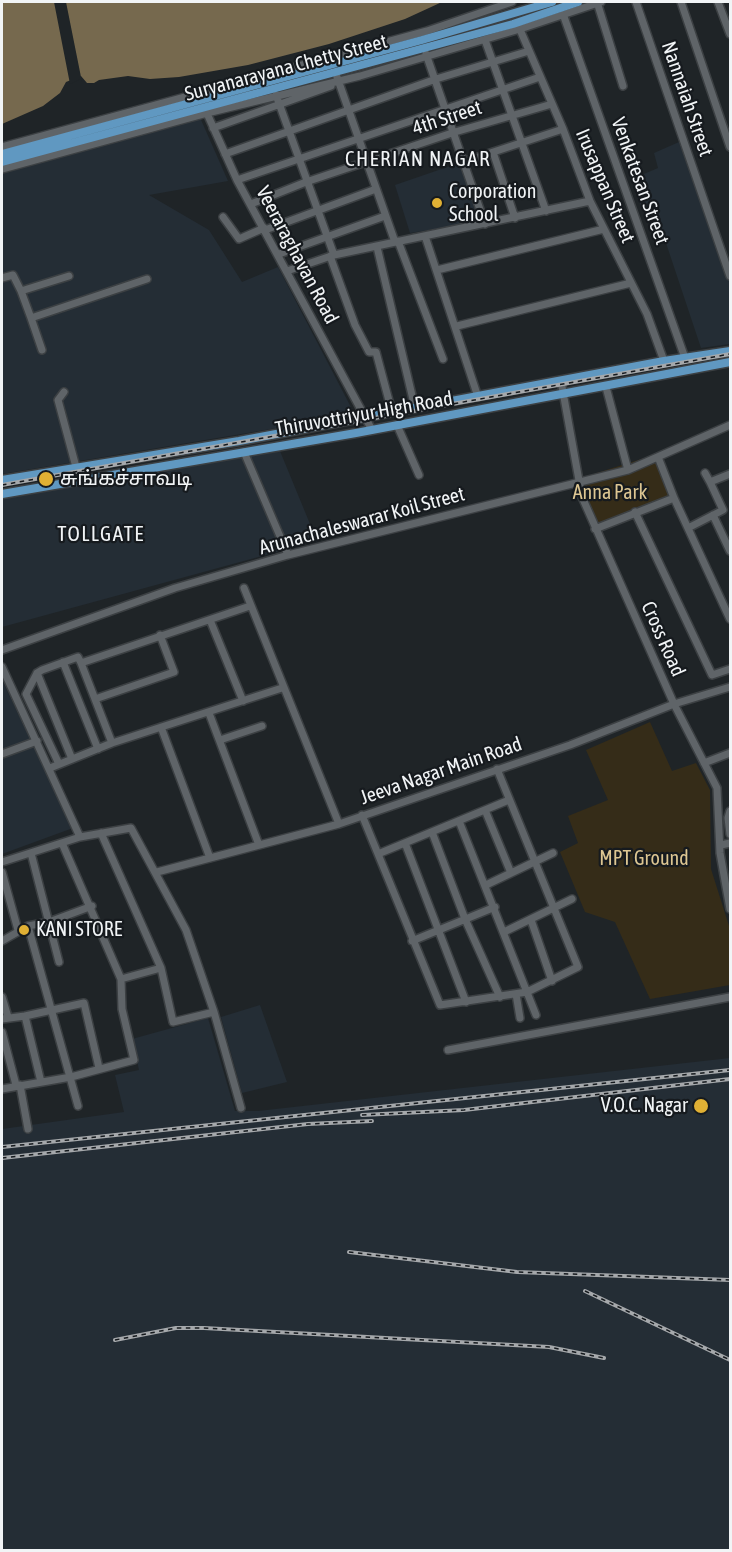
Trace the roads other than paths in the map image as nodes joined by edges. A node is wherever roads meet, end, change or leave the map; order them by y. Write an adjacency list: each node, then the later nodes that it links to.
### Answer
1 (512, 2): 33 (street)
2 (552, 2): 12 (main road, Suryanarayana Chetty Street)
3 (578, 2): 9 (main road, Suryanarayana Chetty Street)
4 (599, 2): 8 (street); 18 (street)
5 (636, 2): 65 (street, Nannaiah Street)
6 (681, 2): 34 (street)
7 (718, 2): 10 (street)
8 (563, 14): 9 (street); 74 (street, Venkatesan Street)
9 (518, 26): 11 (street); 12 (main road, Suryanarayana Chetty Street); 13 (street, Irusappan Street)
10 (730, 34)
11 (485, 40): 12 (street); 14 (street)
12 (424, 48): 16 (main road, Suryanarayana Chetty Street); 17 (street); 36 (main road, Suryanarayana Chetty Street)
13 (529, 51): 14 (street); 15 (street, Irusappan Street)
14 (495, 62): 17 (street); 19 (street)
15 (540, 77): 19 (street); 22 (street, Irusappan Street)
16 (337, 79): 20 (street); 21 (street); 24 (street); 25 (main road, Suryanarayana Chetty Street)
17 (436, 79): 23 (street); 24 (street)
18 (623, 86)
19 (504, 89): 23 (street); 26 (street)
20 (276, 95): 21 (street); 25 (street)
21 (280, 103): 27 (street); 29 (street)
22 (552, 104): 26 (street, 4th Street); 28 (street, Irusappan Street)
23 (446, 108): 30 (street); 31 (street)
24 (349, 109): 29 (street); 31 (street)
25 (206, 110): 27 (street, Veeraraghavan Road); 39 (main road, Suryanarayana Chetty Street); 42 (street)
26 (513, 115): 30 (street, 4th Street); 32 (street)
27 (213, 128): 37 (street, Veeraraghavan Road)
28 (563, 129): 32 (street); 46 (street, Irusappan Street)
29 (288, 130): 37 (street); 38 (street)
30 (455, 132): 40 (street, 4th Street); 41 (street)
31 (359, 138): 38 (street); 40 (street)
32 (521, 143): 35 (street); 49 (street)
33 (2, 147)
34 (730, 147)
35 (492, 152): 41 (street); 52 (street)
36 (2, 154)
37 (225, 154): 43 (street, Veeraraghavan Road)
38 (298, 157): 43 (street); 44 (street)
39 (2, 162)
40 (368, 162): 44 (street, 4th Street); 45 (street)
41 (463, 162): 53 (street)
42 (2, 169)
43 (237, 180): 47 (street, Veeraraghavan Road)
44 (306, 182): 47 (street, 4th Street); 48 (street)
45 (376, 189): 48 (street); 50 (street)
46 (590, 201): 49 (street); 55 (street, Irusappan Street)
47 (251, 204): 54 (street, Veeraraghavan Road)
48 (316, 209): 54 (street); 56 (street)
49 (546, 211): 52 (street)
50 (385, 216): 56 (street); 58 (street)
51 (223, 217): 54 (street)
52 (515, 218): 53 (street)
53 (485, 224): 57 (street)
54 (264, 229): 60 (street, Veeraraghavan Road)
55 (604, 229): 62 (street); 68 (street, Irusappan Street)
56 (325, 236): 60 (street); 61 (street)
57 (426, 236): 58 (street); 62 (street)
58 (396, 242): 59 (street); 75 (street)
59 (377, 247): 61 (street); 83 (street)
60 (279, 254): 63 (street, Veeraraghavan Road)
61 (332, 256): 63 (street); 84 (street)
62 (438, 270): 71 (street)
63 (287, 271): 85 (street, Veeraraghavan Road)
64 (69, 276): 69 (street)
65 (730, 276)
66 (2, 278): 69 (street)
67 (147, 279): 70 (street)
68 (631, 283): 71 (street); 76 (street, Irusappan Street)
69 (21, 291): 70 (street)
70 (31, 318): 72 (street)
71 (457, 326): 82 (street)
72 (42, 350)
73 (730, 351): 74 (main road, Thiruvottriyur High Road)
74 (686, 358): 76 (main road, Thiruvottriyur High Road)
75 (443, 359)
76 (664, 361): 78 (main road, Thiruvottriyur High Road)
77 (730, 362): 79 (main road, Thiruvottriyur High Road)
78 (561, 381): 81 (street, Cross Road); 82 (main road, Thiruvottriyur High Road)
79 (606, 387): 81 (main road, Thiruvottriyur High Road); 92 (street)
80 (64, 392): 91 (street)
81 (563, 395): 86 (main road, Thiruvottriyur High Road); 97 (street, Cross Road)
82 (478, 397): 83 (main road, Thiruvottriyur High Road)
83 (415, 408): 84 (main road, Thiruvottriyur High Road)
84 (392, 412): 85 (main road, Thiruvottriyur High Road)
85 (366, 417): 88 (street, Veeraraghavan Road); 91 (main road, Thiruvottriyur High Road)
86 (397, 425): 88 (main road, Thiruvottriyur High Road); 95 (street)
87 (730, 425): 90 (street, Arunachaleswarar Koil Street)
88 (372, 430): 89 (main road, Thiruvottriyur High Road)
89 (244, 452): 101 (main road, Thiruvottriyur High Road); 108 (street)
90 (658, 457): 92 (street, Arunachaleswarar Koil Street); 102 (street)
91 (76, 467): 96 (main road, Thiruvottriyur High Road)
92 (628, 470): 97 (street, Arunachaleswarar Koil Street)
93 (705, 473): 98 (street)
94 (730, 474): 98 (street)
95 (419, 475)
96 (2, 480)
97 (580, 482): 99 (street, Arunachaleswarar Koil Street); 100 (street, Cross Road)
98 (710, 482): 104 (street)
99 (569, 485): 100 (street); 108 (street, Arunachaleswarar Koil Street)
100 (581, 492): 106 (street, Cross Road)
101 (2, 494)
102 (674, 498): 103 (street); 105 (street)
103 (635, 512): 106 (street); 118 (street)
104 (713, 514): 105 (street); 107 (street)
105 (688, 528): 111 (street)
106 (595, 529): 124 (street, Cross Road)
107 (730, 551)
108 (288, 555): 114 (street, Arunachaleswarar Koil Street)
109 (244, 588): 110 (street)
110 (250, 606): 112 (street); 121 (street)
111 (730, 616)
112 (210, 620): 113 (street); 123 (street)
113 (160, 635): 116 (street); 122 (street)
114 (2, 650)
115 (63, 662): 116 (street); 119 (street); 131 (street)
116 (81, 663): 122 (street)
117 (2, 667): 129 (street)
118 (730, 669)
119 (37, 674): 134 (street); 136 (street)
120 (730, 687): 124 (street, Jeeva Nagar Main Road)
121 (282, 688): 123 (street); 144 (street)
122 (94, 699): 130 (street)
123 (243, 701): 125 (street)
124 (674, 704): 135 (street, Cross Road); 138 (street, Jeeva Nagar Main Road)
125 (209, 713): 127 (street); 128 (street)
126 (262, 726): 128 (street)
127 (161, 727): 130 (street); 158 (street)
128 (220, 740): 152 (street)
129 (37, 741): 133 (street); 137 (street)
130 (112, 743): 131 (street)
131 (98, 748): 134 (street)
132 (730, 753): 135 (street)
133 (2, 754)
134 (72, 759): 136 (street)
135 (704, 763): 153 (street, Cross Road)
136 (59, 764): 137 (street)
137 (50, 768): 148 (street)
138 (497, 769): 139 (street); 142 (street, Jeeva Nagar Main Road)
139 (509, 800): 140 (street); 160 (street)
140 (485, 810): 143 (street); 163 (street)
141 (730, 811): 147 (street)
142 (362, 815): 144 (street, Jeeva Nagar Main Road); 157 (street)
143 (459, 821): 145 (street); 164 (street)
144 (339, 824): 152 (street, Jeeva Nagar Main Road)
145 (432, 832): 150 (street); 170 (street)
146 (101, 833): 148 (street); 162 (street); 180 (street)
147 (730, 834)
148 (80, 837): 149 (street)
149 (62, 843): 155 (street); 166 (street)
150 (405, 843): 157 (street); 175 (street)
151 (730, 843): 153 (street)
152 (259, 845): 158 (street, Jeeva Nagar Main Road)
153 (721, 849): 154 (street); 169 (street, Cross Road)
154 (730, 850)
155 (31, 853): 159 (street); 172 (street)
156 (553, 853): 160 (street)
157 (378, 855): 178 (street)
158 (210, 858): 162 (street, Jeeva Nagar Main Road)
159 (2, 862)
160 (537, 862): 163 (street); 168 (street)
161 (2, 872): 174 (street)
162 (157, 872): 190 (street)
163 (511, 873): 164 (street)
164 (486, 885): 167 (street)
165 (572, 899): 168 (street)
166 (92, 906): 172 (street); 181 (street)
167 (495, 907): 170 (street); 176 (street)
168 (554, 909): 171 (street); 182 (street)
169 (730, 909)
170 (465, 919): 175 (street); 186 (street)
171 (531, 920): 176 (street); 182 (street)
172 (49, 922): 173 (street); 179 (street)
173 (28, 926): 174 (street); 189 (street)
174 (18, 930): 177 (street)
175 (437, 930): 178 (street); 188 (street)
176 (504, 932): 183 (street)
177 (2, 941)
178 (412, 941): 188 (street)
179 (59, 962)
180 (161, 968): 181 (street); 190 (street)
181 (121, 979): 197 (street)
182 (552, 981): 183 (street)
183 (527, 992): 184 (street); 191 (street)
184 (516, 994): 186 (street); 194 (street)
185 (2, 997): 193 (street)
186 (500, 997): 188 (street)
187 (730, 998): 196 (street)
188 (466, 1002)
189 (53, 1010): 192 (street); 197 (street); 198 (street)
190 (214, 1012): 203 (street)
191 (536, 1015)
192 (25, 1016): 193 (street); 199 (street)
193 (5, 1018)
194 (520, 1018)
195 (2, 1032): 200 (street)
196 (448, 1050)
197 (99, 1068): 198 (street)
198 (71, 1077): 199 (street); 202 (street)
199 (41, 1082): 200 (street)
200 (18, 1085): 201 (street); 204 (street)
201 (2, 1089)
202 (78, 1106)
203 (241, 1108)
204 (28, 1129)

